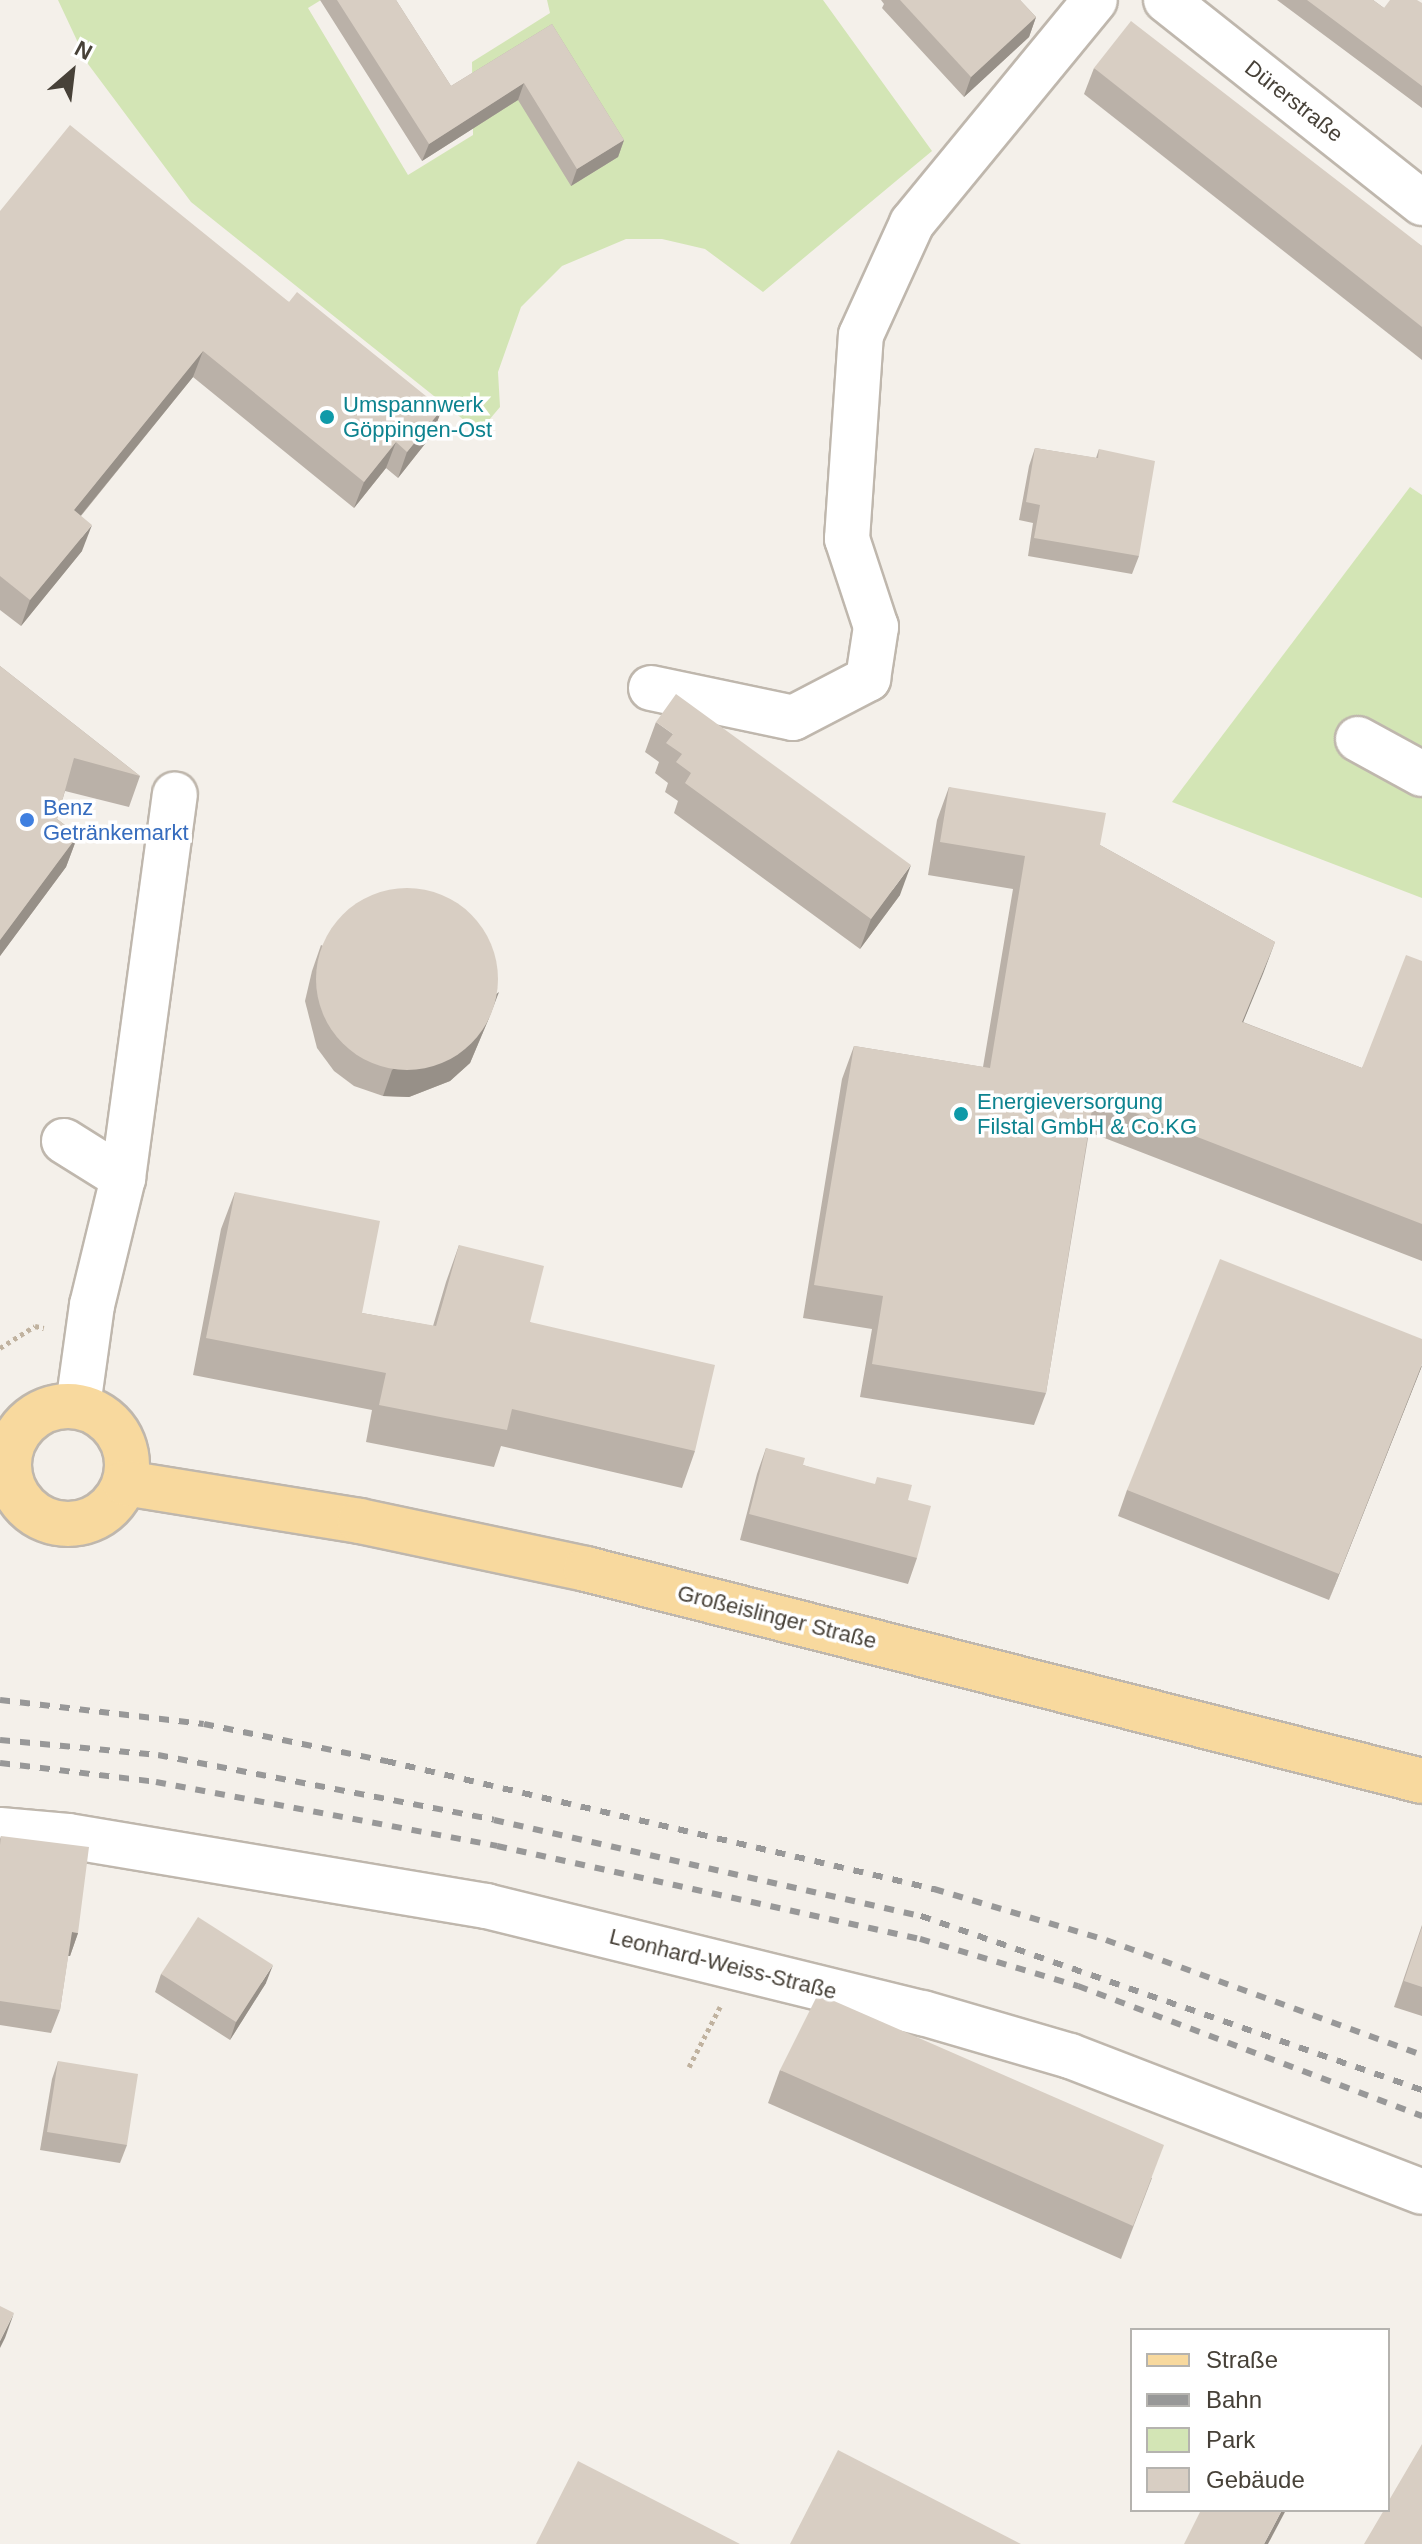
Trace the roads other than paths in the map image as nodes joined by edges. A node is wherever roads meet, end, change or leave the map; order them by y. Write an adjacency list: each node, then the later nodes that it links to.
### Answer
1 (1095, 0): 4 (street)
2 (1166, 0): 3 (street, Dürerstraße)
3 (1422, 203)
4 (651, 688)
5 (1358, 739): 6 (street)
6 (1422, 774)
7 (175, 795): 9 (street)
8 (64, 1141): 9 (street)
9 (123, 1178): 10 (street)
10 (78, 1406): 11 (main road); 12 (main road)
11 (5, 1452): 12 (main road)
12 (125, 1483): 13 (main road, Großeislinger Straße)
13 (1422, 1781)
14 (0, 1830): 15 (street, Leonhard-Weiss-Straße)
15 (1422, 2192)

